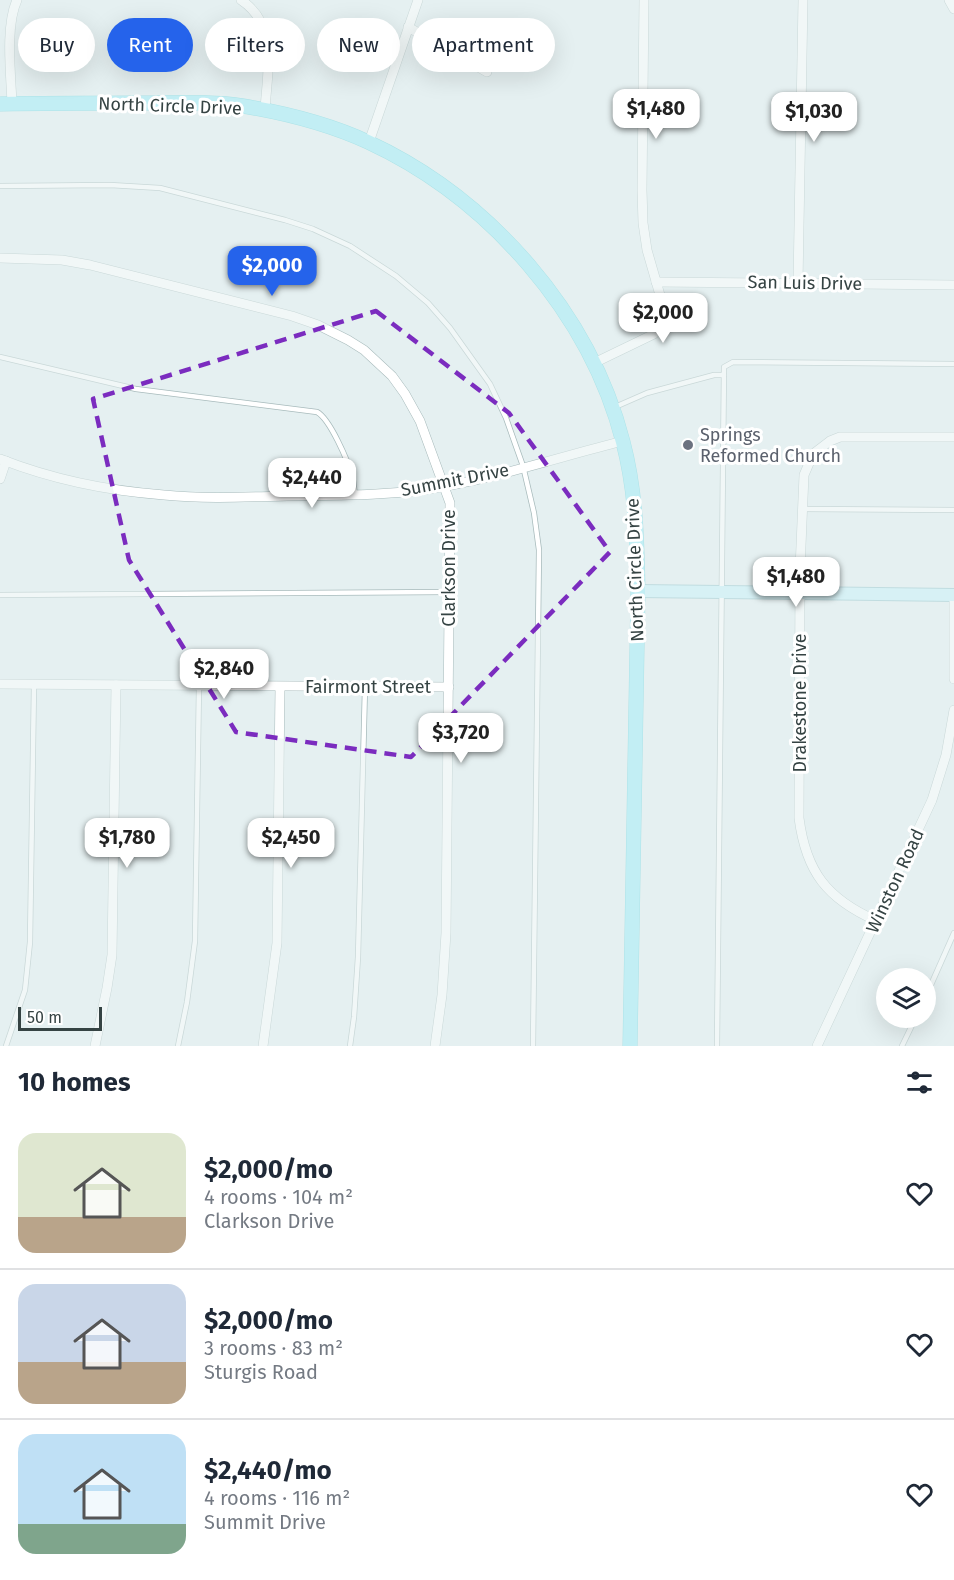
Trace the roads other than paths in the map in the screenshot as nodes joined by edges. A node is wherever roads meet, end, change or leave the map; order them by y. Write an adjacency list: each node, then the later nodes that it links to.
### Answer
1 (16, 0): 10 (street)
2 (241, 0): 11 (street)
3 (418, 0): 8 (street)
4 (644, 0): 15 (street)
5 (802, 0): 16 (street)
6 (949, 0): 7 (street)
7 (954, 9)
8 (408, 27): 9 (street); 12 (street)
9 (412, 29)
10 (6, 104): 11 (main road, North Circle Drive)
11 (265, 110): 12 (main road, North Circle Drive)
12 (369, 142): 19 (main road, North Circle Drive)
13 (0, 186): 26 (lane)
14 (0, 258): 28 (street, Clarkson Drive)
15 (656, 282): 16 (street, San Luis Drive); 19 (street)
16 (798, 283): 17 (street, San Luis Drive)
17 (954, 285)
18 (0, 357): 29 (lane)
19 (594, 363): 22 (main road, North Circle Drive)
20 (954, 364): 21 (lane)
21 (724, 375): 22 (lane); 34 (lane)
22 (613, 408): 24 (main road, North Circle Drive)
23 (954, 437): 30 (street, Drakestone Drive)
24 (623, 441): 26 (street, Summit Drive); 32 (main road, North Circle Drive)
25 (3, 460): 27 (street); 29 (street, Summit Drive)
26 (522, 466): 28 (street, Summit Drive); 57 (lane)
27 (0, 479)
28 (443, 486): 29 (street, Summit Drive); 33 (street, Clarkson Drive)
29 (354, 495)
30 (803, 509): 31 (lane); 35 (street, Drakestone Drive)
31 (954, 510)
32 (638, 591): 34 (main road); 58 (main road, North Circle Drive)
33 (449, 592): 36 (lane); 45 (street, Clarkson Drive)
34 (722, 592): 35 (main road); 59 (lane)
35 (800, 593): 37 (main road); 47 (street, Drakestone Drive)
36 (0, 595)
37 (954, 595): 38 (street)
38 (954, 679)
39 (0, 684): 40 (street, Fairmont Street)
40 (34, 684): 41 (street, Fairmont Street); 51 (lane)
41 (116, 685): 42 (street, Fairmont Street); 52 (street)
42 (199, 686): 43 (street, Fairmont Street); 53 (lane)
43 (280, 687): 44 (street, Fairmont Street); 54 (street)
44 (365, 687): 45 (street, Fairmont Street); 55 (lane)
45 (448, 687): 56 (street, Clarkson Drive)
46 (954, 710): 47 (street, Winston Road)
47 (877, 921): 60 (street, Winston Road)
48 (954, 933): 49 (lane)
49 (936, 974)
50 (911, 1028): 61 (lane)
51 (6, 1046)
52 (94, 1046)
53 (178, 1046)
54 (263, 1046)
55 (350, 1046)
56 (435, 1046)
57 (533, 1046)
58 (630, 1046)
59 (717, 1046)
60 (817, 1046)
61 (902, 1046)

